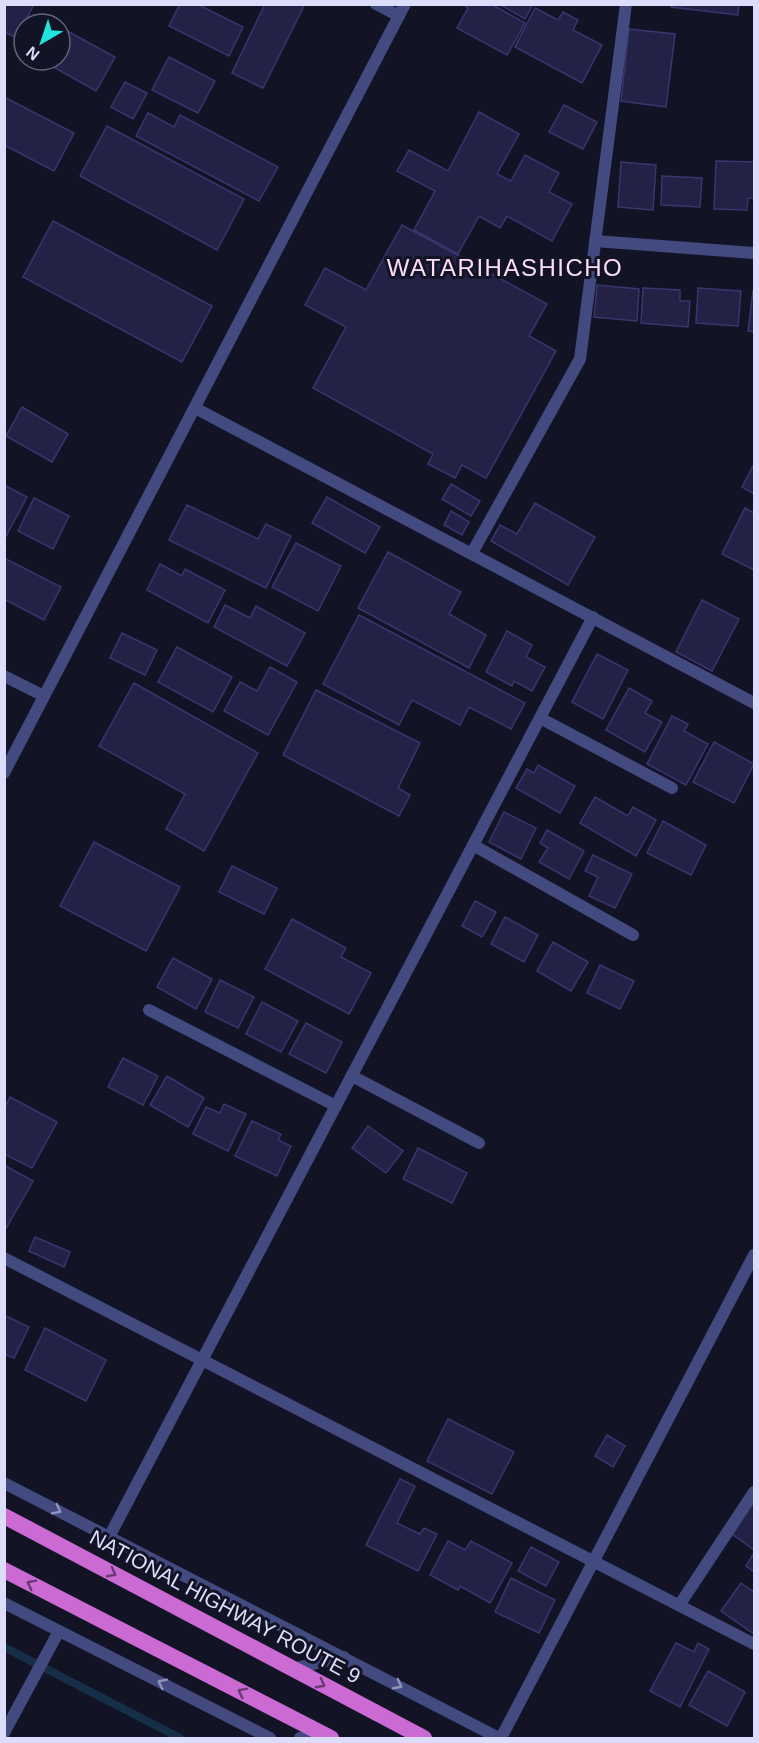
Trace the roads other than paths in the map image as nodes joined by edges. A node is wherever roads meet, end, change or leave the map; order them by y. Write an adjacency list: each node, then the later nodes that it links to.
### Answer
1 (376, 4): 3 (street)
2 (626, 4): 4 (street)
3 (402, 10): 6 (street)
4 (595, 241): 5 (street); 7 (street)
5 (754, 253)
6 (195, 408): 7 (street); 10 (street)
7 (472, 554): 8 (street)
8 (593, 618): 11 (street); 12 (street)
9 (4, 676): 10 (street)
10 (44, 696): 13 (street)
11 (754, 704)
12 (540, 718): 14 (street); 15 (street)
13 (4, 773)
14 (672, 788)
15 (473, 845): 16 (street); 18 (street)
16 (633, 934)
17 (149, 1010): 19 (street)
18 (352, 1076): 19 (street); 20 (street)
19 (336, 1106): 23 (street)
20 (479, 1143)
21 (754, 1255): 28 (street)
22 (4, 1258): 23 (street)
23 (203, 1359): 27 (street); 28 (street)
24 (4, 1483): 27 (street, one-way to 27)
25 (754, 1492): 31 (street)
26 (4, 1515): 35 (highway, NATIONAL HIGHWAY ROUTE 9, one-way to 35)
27 (109, 1537): 34 (street)
28 (595, 1562): 31 (street); 41 (street)
29 (4, 1570): 37 (highway, one-way to 29)
30 (4, 1603): 32 (street)
31 (680, 1604): 33 (street)
32 (59, 1631): 36 (street); 38 (street, one-way to 32)
33 (754, 1644)
34 (344, 1657): 35 (street); 41 (street, one-way to 41)
35 (291, 1669): 40 (highway, NATIONAL HIGHWAY ROUTE 9, one-way to 40)
36 (4, 1733)
37 (327, 1736): 39 (street)
38 (270, 1738)
39 (300, 1738)
40 (424, 1738)
41 (500, 1738)

